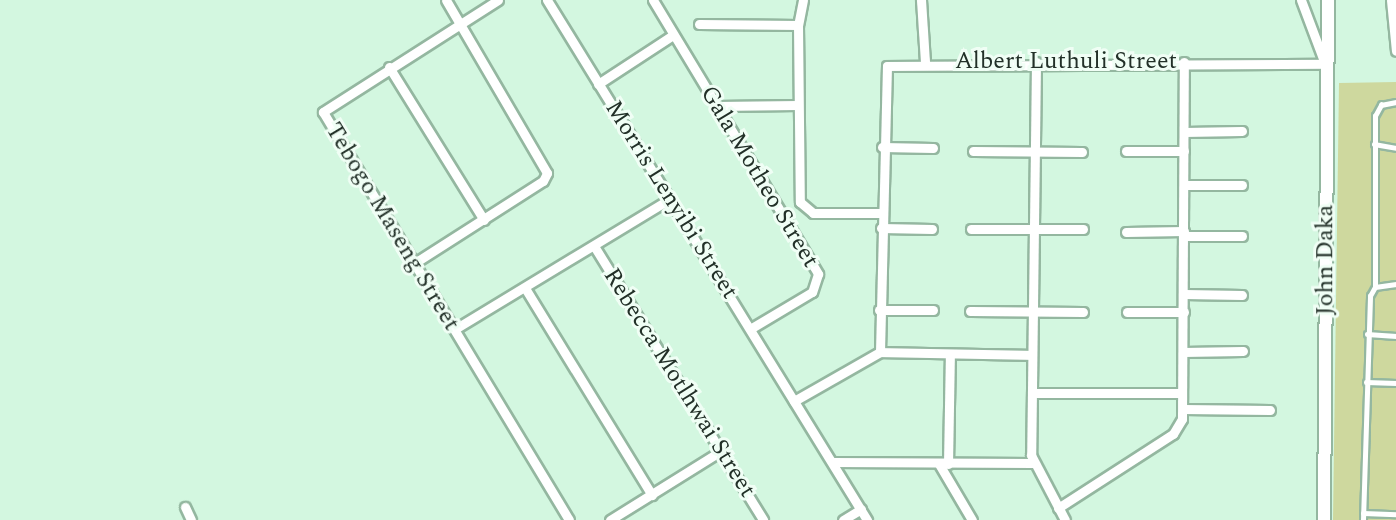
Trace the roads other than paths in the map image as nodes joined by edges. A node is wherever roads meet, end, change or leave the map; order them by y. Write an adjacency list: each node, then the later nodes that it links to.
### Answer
1 (447, 0): 10 (street)
2 (498, 0): 10 (street, Tebogo Maseng Street)
3 (547, 0): 20 (street, Morris Lenyibi Street)
4 (653, 0): 13 (street, Gala Motheo Street)
5 (803, 0): 12 (street)
6 (921, 0): 15 (street)
7 (1301, 0): 18 (street)
8 (1328, 0): 18 (street, John Daka)
9 (1392, 0): 14 (street)
10 (460, 23): 19 (street, Tebogo Maseng Street); 39 (street)
11 (699, 24): 12 (street)
12 (798, 25): 22 (street)
13 (673, 35): 20 (street); 23 (street, Gala Motheo Street)
14 (1396, 51)
15 (925, 62): 16 (street, Albert Luthuli Street); 27 (street, Albert Luthuli Street)
16 (1036, 62): 17 (street, Albert Luthuli Street); 33 (street)
17 (1184, 62): 18 (street, Albert Luthuli Street); 25 (street)
18 (1326, 64): 96 (street, John Daka)
19 (389, 67): 39 (street); 49 (street, Tebogo Maseng Street)
20 (598, 84): 37 (street, Morris Lenyibi Street)
21 (1396, 102): 26 (lane)
22 (798, 105): 23 (street); 38 (street)
23 (716, 106): 63 (street, Gala Motheo Street)
24 (1242, 131): 25 (street)
25 (1184, 132): 32 (street)
26 (1374, 144): 29 (lane); 51 (lane)
27 (882, 147): 28 (street); 38 (street, Albert Luthuli Street)
28 (933, 148)
29 (1396, 148)
30 (973, 151): 33 (street)
31 (1126, 151): 32 (street)
32 (1184, 151): 35 (street)
33 (1035, 152): 34 (street); 43 (street)
34 (1082, 152)
35 (1185, 185): 36 (street); 46 (street)
36 (1242, 185)
37 (669, 199): 48 (street); 63 (street, Morris Lenyibi Street)
38 (881, 213): 40 (street, Albert Luthuli Street)
39 (484, 220): 49 (street)
40 (881, 228): 41 (street); 55 (street, Albert Luthuli Street)
41 (932, 229)
42 (971, 229): 43 (street)
43 (1034, 229): 44 (street); 58 (street)
44 (1083, 230)
45 (1126, 232): 46 (street)
46 (1184, 233): 47 (street); 53 (street)
47 (1242, 236)
48 (594, 246): 52 (street); 78 (street, Rebecca Motlhwai Street)
49 (413, 264): 62 (street, Tebogo Maseng Street)
50 (1396, 284): 51 (lane)
51 (1375, 287): 64 (lane)
52 (525, 288): 62 (street); 82 (street)
53 (1184, 294): 54 (street); 61 (street)
54 (1242, 295)
55 (879, 310): 56 (street); 67 (street, Albert Luthuli Street)
56 (933, 310)
57 (970, 311): 58 (street)
58 (1033, 311): 59 (street); 70 (street)
59 (1083, 312)
60 (1127, 312): 61 (street)
61 (1184, 312): 68 (street)
62 (454, 329): 89 (street, Tebogo Maseng Street)
63 (750, 329): 75 (street, Morris Lenyibi Street)
64 (1367, 334): 65 (lane); 71 (lane)
65 (1396, 336)
66 (1243, 351): 68 (street)
67 (880, 352): 69 (street); 75 (street)
68 (1183, 352): 74 (street)
69 (950, 354): 70 (street); 80 (street)
70 (1032, 355): 73 (street)
71 (1366, 382): 72 (lane); 86 (lane)
72 (1396, 383)
73 (1032, 393): 74 (street); 81 (street)
74 (1182, 393): 76 (street)
75 (794, 401): 79 (street, Morris Lenyibi Street)
76 (1183, 409): 77 (street); 84 (street)
77 (1270, 410)
78 (721, 452): 82 (street); 91 (street, Rebecca Motlhwai Street)
79 (832, 462): 80 (street); 85 (street, Morris Lenyibi Street)
80 (943, 464): 81 (street); 94 (street)
81 (1033, 464): 84 (street)
82 (652, 495): 90 (street)
83 (184, 507): 88 (street)
84 (1058, 508): 95 (street)
85 (861, 509): 92 (street); 93 (street, Morris Lenyibi Street)
86 (1363, 513): 87 (lane); 97 (lane)
87 (1396, 514)
88 (191, 520)
89 (569, 520)
90 (610, 520)
91 (763, 520)
92 (843, 520)
93 (867, 520)
94 (972, 520)
95 (1065, 520)
96 (1324, 520)
97 (1363, 520)

